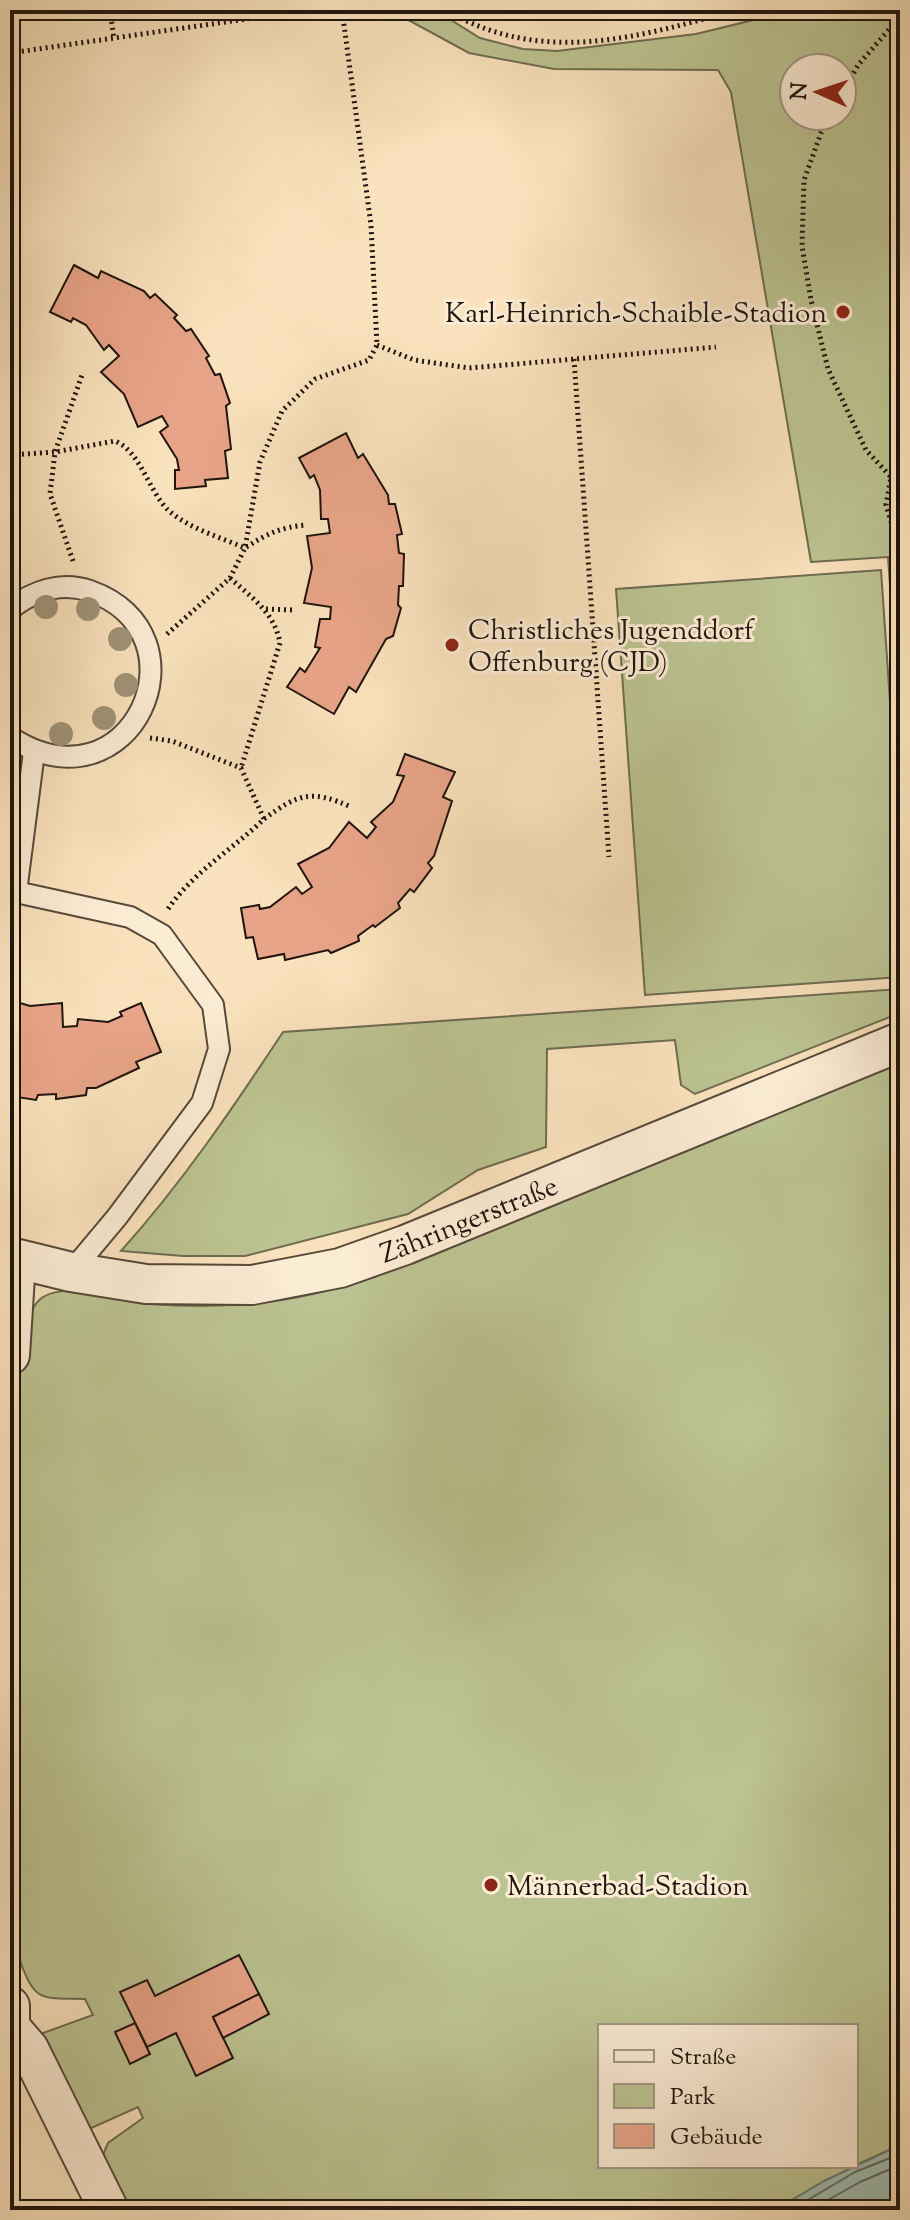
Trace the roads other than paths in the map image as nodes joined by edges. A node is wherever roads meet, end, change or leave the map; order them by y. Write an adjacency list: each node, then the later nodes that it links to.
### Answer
1 (15, 597): 3 (lane)
2 (10, 737): 3 (lane)
3 (34, 752): 4 (lane)
4 (13, 893): 7 (lane)
5 (900, 1042): 7 (street, Zähringerstraße)
6 (13, 1258): 7 (street, Zähringerstraße); 8 (street, Zähringerstraße)
7 (71, 1272)
8 (10, 1355)
9 (10, 2006): 10 (street)
10 (109, 2210)

